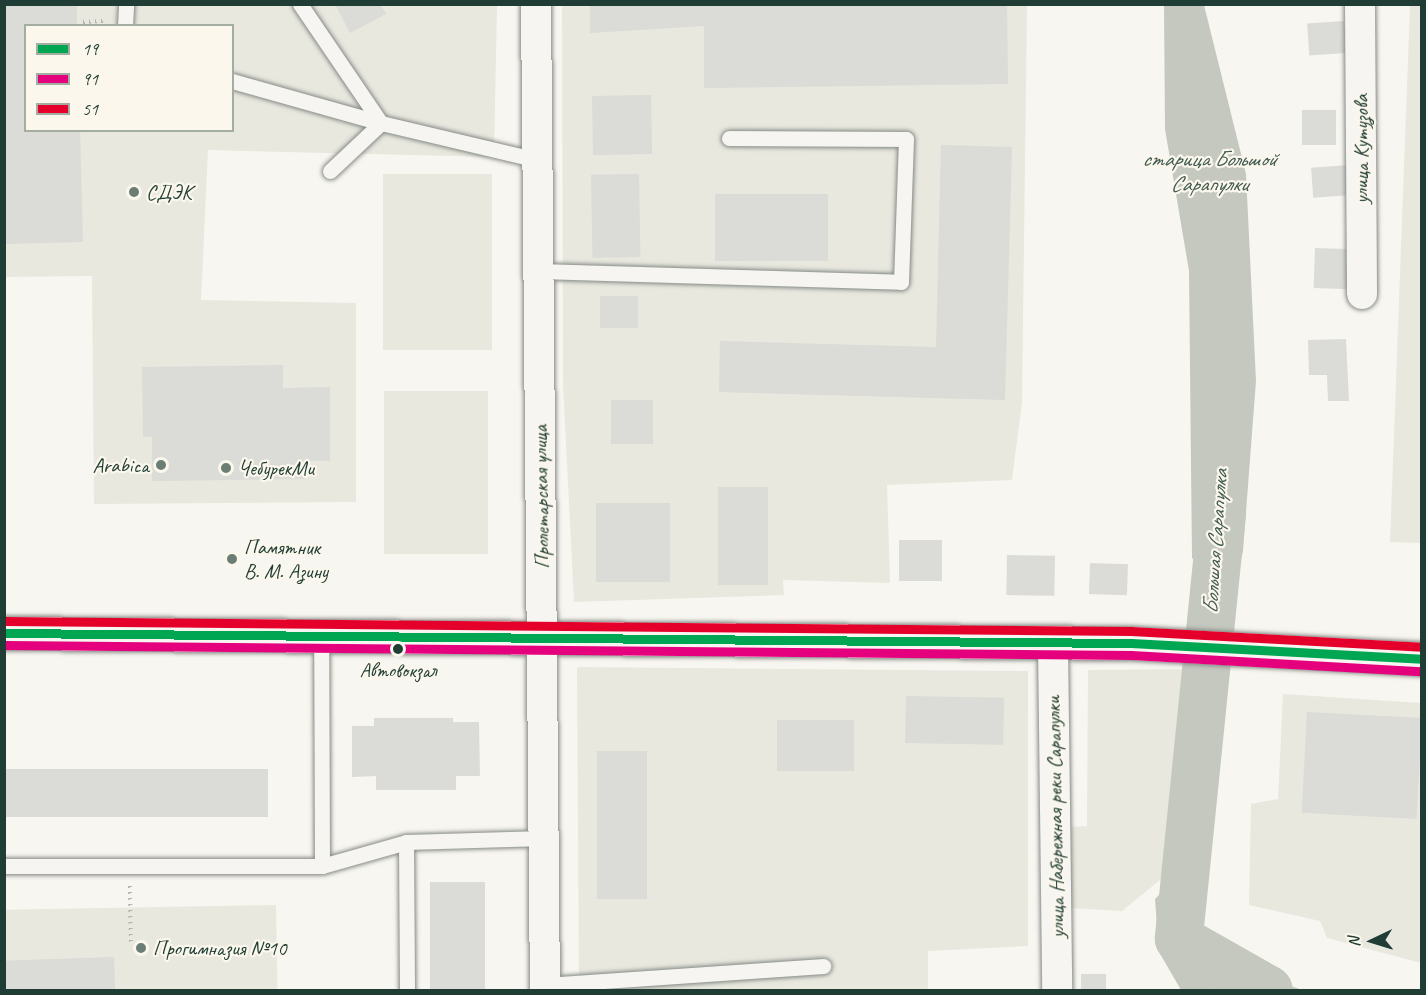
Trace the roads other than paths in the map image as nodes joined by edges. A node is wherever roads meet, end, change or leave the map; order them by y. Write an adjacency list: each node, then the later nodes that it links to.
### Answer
1 (126, 4): 5 (lane)
2 (300, 4): 7 (lane)
3 (536, 4): 9 (street, Пролетарская улица)
4 (1360, 4): 12 (street, улица Кутузова)
5 (125, 24)
6 (234, 82): 7 (lane)
7 (381, 123): 9 (lane); 10 (lane)
8 (729, 138): 11 (lane)
9 (537, 160): 11 (street, Пролетарская улица)
10 (330, 171)
11 (538, 271): 15 (street, Пролетарская улица)
12 (1362, 294)
13 (4, 633): 14 (main road)
14 (321, 636): 15 (main road); 21 (lane)
15 (542, 638): 16 (main road); 18 (street, Пролетарская улица)
16 (1053, 643): 17 (main road); 25 (street, улица Набережная реки Сарапулки)
17 (1422, 658)
18 (544, 838): 19 (lane); 23 (street, Пролетарская улица)
19 (406, 842): 21 (lane); 24 (lane)
20 (4, 866): 21 (lane)
21 (322, 866)
22 (823, 966): 23 (lane)
23 (545, 988)
24 (407, 990)
25 (1057, 990)

